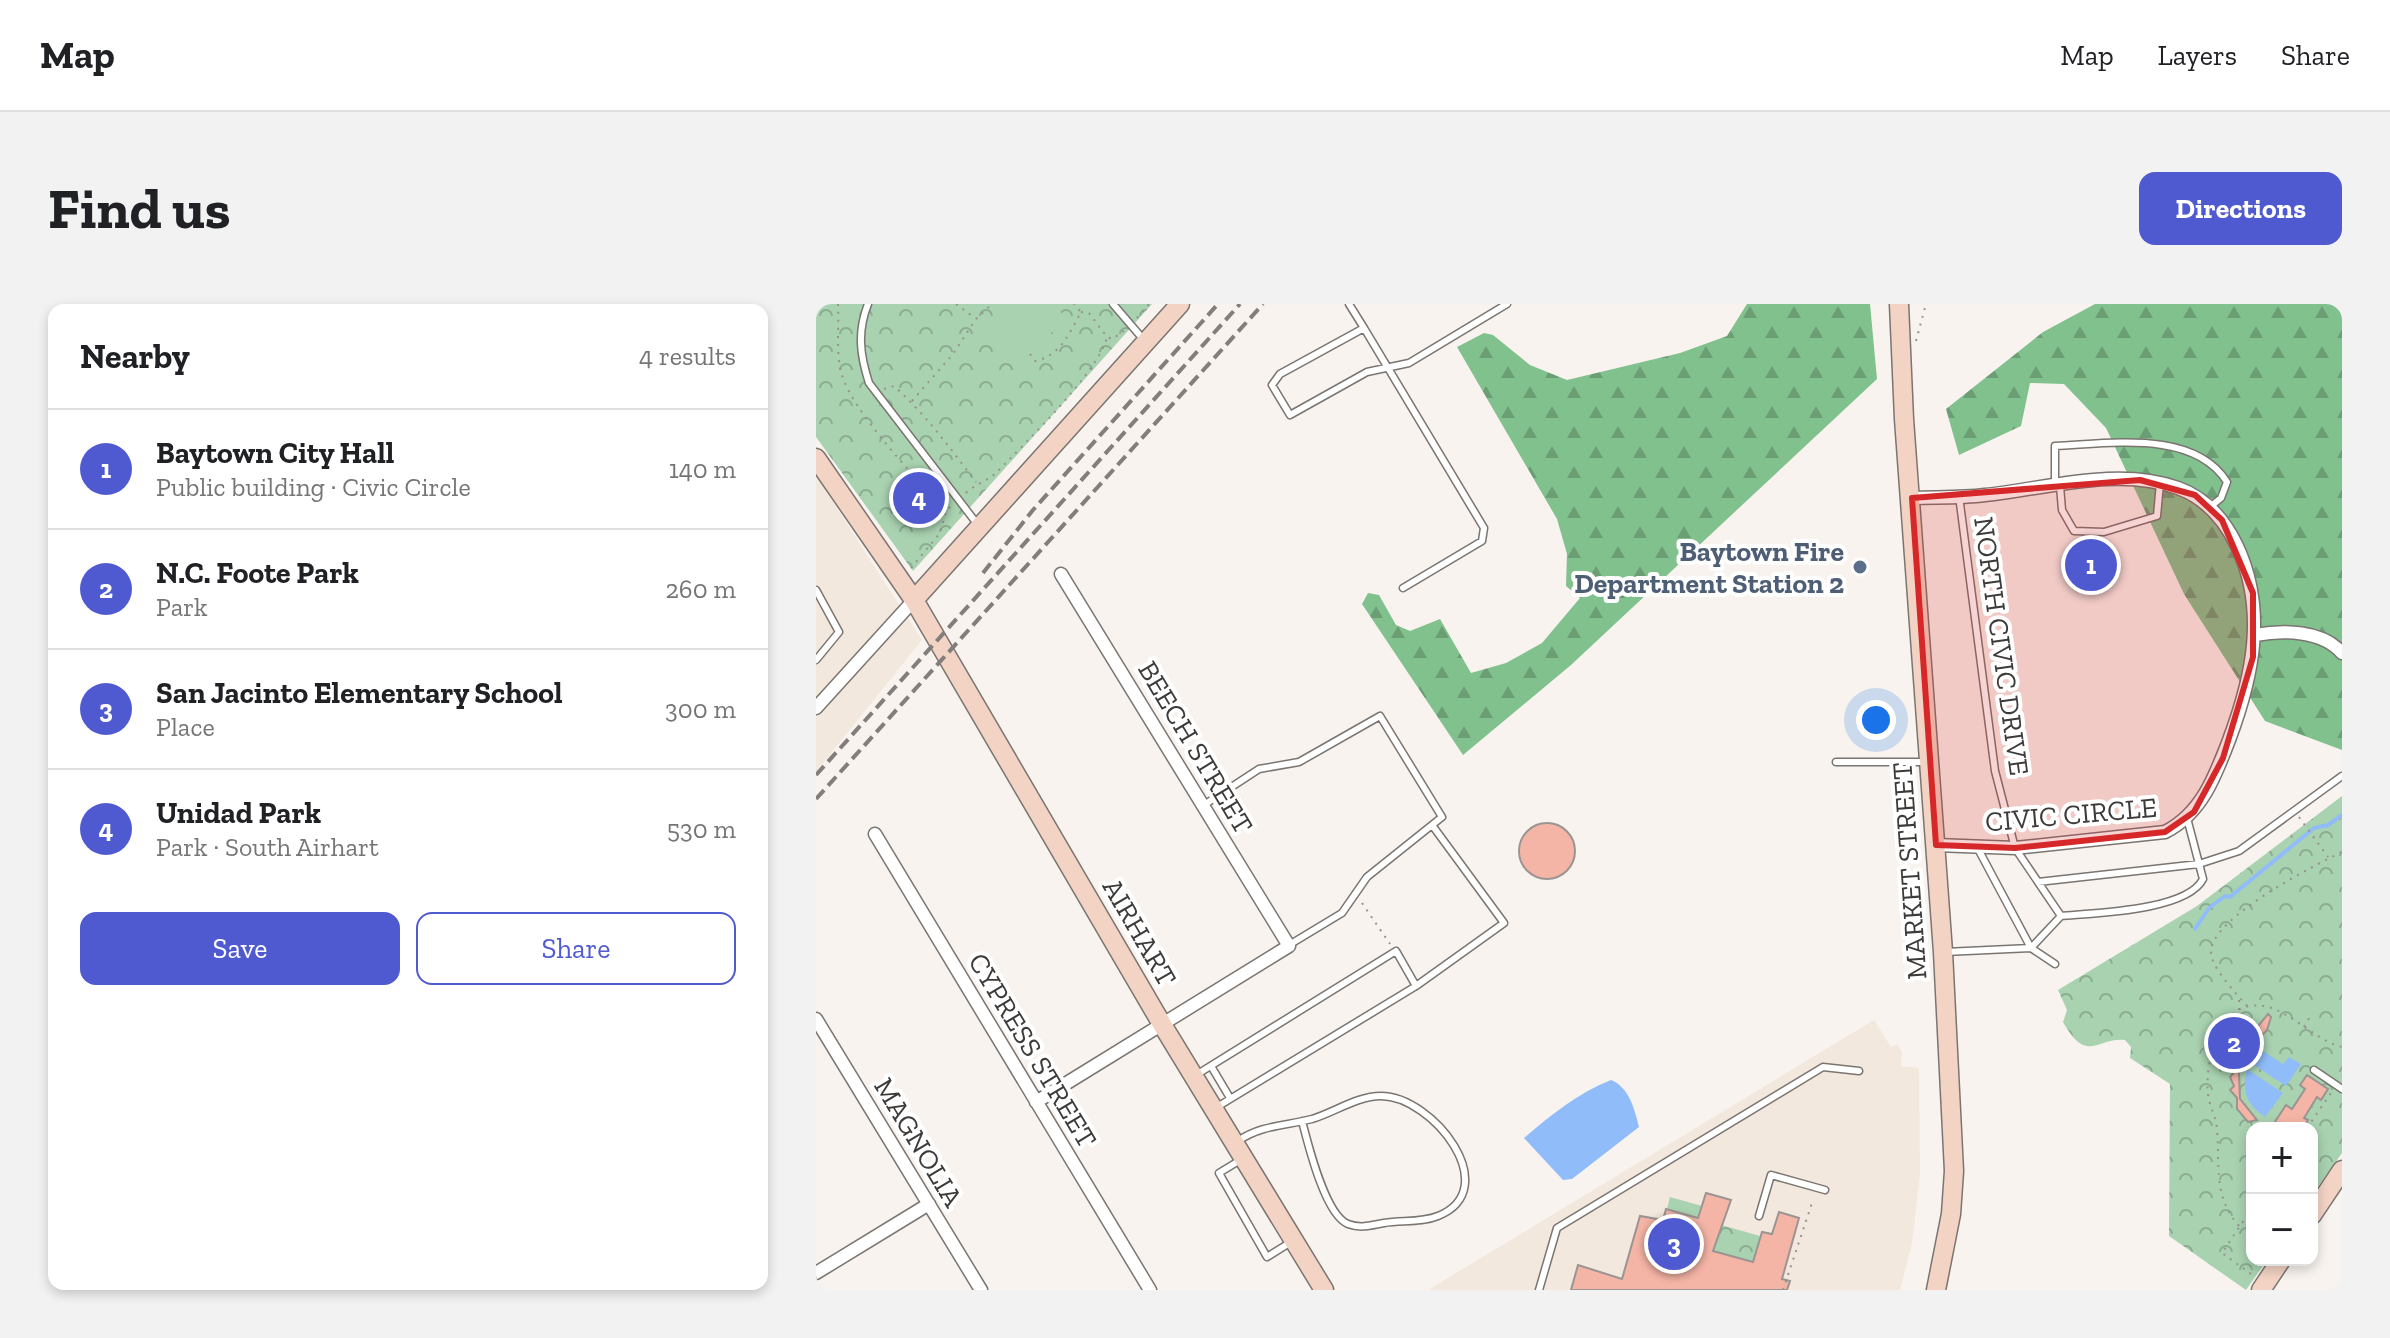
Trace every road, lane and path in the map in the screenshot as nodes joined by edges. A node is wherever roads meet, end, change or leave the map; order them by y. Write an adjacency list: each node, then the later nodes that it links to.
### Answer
1 (838, 304): 16 (path)
2 (868, 304): 15 (lane)
3 (956, 304): 11 (path)
4 (992, 304): 11 (path)
5 (1074, 304): 17 (path)
6 (1113, 304): 14 (lane)
7 (1180, 304): 14 (street)
8 (1349, 304): 12 (lane)
9 (1507, 304): 18 (lane)
10 (1899, 304): 28 (street, MARKET STREET)
11 (976, 319): 22 (path)
12 (1364, 328): 18 (lane); 18 (lane)
13 (1107, 337): 24 (path)
14 (1146, 342): 32 (street)
15 (860, 347): 16 (path); 19 (lane)
16 (840, 349): 21 (path)
17 (1030, 354)
18 (1387, 370): 35 (lane)
19 (869, 383): 20 (lane); 21 (path)
20 (877, 394): 22 (path); 29 (lane)
21 (852, 396): 31 (path)
22 (911, 402): 24 (path)
23 (816, 458): 37 (street, AIRHART)
24 (976, 483): 29 (path)
25 (2160, 483): 26 (street, CIVIC CIRCLE); 26 (lane); 30 (street, CIVIC CIRCLE)
26 (2057, 487): 27 (street, CIVIC CIRCLE); 30 (lane)
27 (1959, 496): 28 (street, CIVIC CIRCLE); 52 (lane, NORTH CIVIC DRIVE)
28 (1912, 498): 42 (street, MARKET STREET)
29 (958, 500): 31 (path); 32 (lane)
30 (2210, 507): 38 (street, CIVIC CIRCLE)
31 (946, 511): 33 (path)
32 (979, 526): 37 (street)
33 (910, 569)
34 (1061, 574): 45 (street, BEECH STREET)
35 (1403, 588)
36 (816, 590): 40 (lane)
37 (914, 600): 41 (street); 70 (street, AIRHART)
38 (2255, 635): 39 (street); 46 (street, CIVIC CIRCLE)
39 (2342, 653)
40 (816, 660)
41 (816, 708)
42 (1930, 761): 43 (lane); 50 (street, MARKET STREET)
43 (1836, 762)
44 (2342, 776): 55 (lane)
45 (1204, 805): 48 (lane); 59 (street, BEECH STREET)
46 (2187, 818): 52 (street, CIVIC CIRCLE); 55 (lane)
47 (2305, 824): 54 (path)
48 (1432, 825): 57 (lane); 64 (lane)
49 (875, 834): 79 (street, CYPRESS STREET)
50 (1936, 845): 51 (street, CIVIC CIRCLE); 62 (street, MARKET STREET)
51 (1977, 847): 52 (street, CIVIC CIRCLE); 60 (lane)
52 (2015, 848): 56 (lane, NORTH CIVIC DRIVE)
53 (2342, 852): 54 (path)
54 (2329, 858): 65 (path)
55 (2199, 864): 56 (lane); 58 (lane)
56 (2038, 882): 58 (lane, NORTH CIVIC DRIVE)
57 (1355, 893): 59 (lane); 61 (path)
58 (2061, 916): 60 (lane)
59 (1289, 946): 70 (street)
60 (2031, 948): 62 (lane); 63 (lane)
61 (1396, 951): 64 (lane); 73 (lane)
62 (1943, 952): 101 (street, MARKET STREET)
63 (2055, 964)
64 (1416, 986): 78 (lane)
65 (2239, 996): 66 (path); 67 (path)
66 (2248, 1006): 67 (path); 71 (path)
67 (2239, 1010): 91 (path)
68 (2311, 1015): 71 (path)
69 (816, 1019): 87 (street, MAGNOLIA)
70 (1163, 1026): 76 (street, AIRHART); 79 (street)
71 (2303, 1028): 72 (path)
72 (2342, 1047)
73 (1211, 1066): 76 (lane); 78 (lane)
74 (2314, 1070): 77 (lane)
75 (1859, 1071): 99 (lane)
76 (1194, 1076): 80 (street, AIRHART)
77 (2339, 1087): 82 (path)
78 (1230, 1098): 80 (lane)
79 (1036, 1102): 97 (street, CYPRESS STREET)
80 (1213, 1109): 83 (street, AIRHART)
81 (1302, 1121): 81 (lane); 83 (lane)
82 (2312, 1122)
83 (1239, 1151): 92 (street, AIRHART); 92 (lane)
84 (2342, 1170): 88 (street)
85 (1825, 1190): 89 (lane)
86 (1813, 1200): 100 (path)
87 (929, 1204): 94 (street); 96 (street, MAGNOLIA)
88 (2318, 1206)
89 (1759, 1216)
90 (2246, 1216): 91 (path)
91 (2239, 1226): 95 (path)
92 (1294, 1240): 98 (street, AIRHART)
93 (2276, 1266): 95 (street)
94 (816, 1273)
95 (2260, 1287)
96 (981, 1290)
97 (1150, 1290)
98 (1324, 1290)
99 (1539, 1290)
100 (1783, 1290)
101 (1936, 1290)

